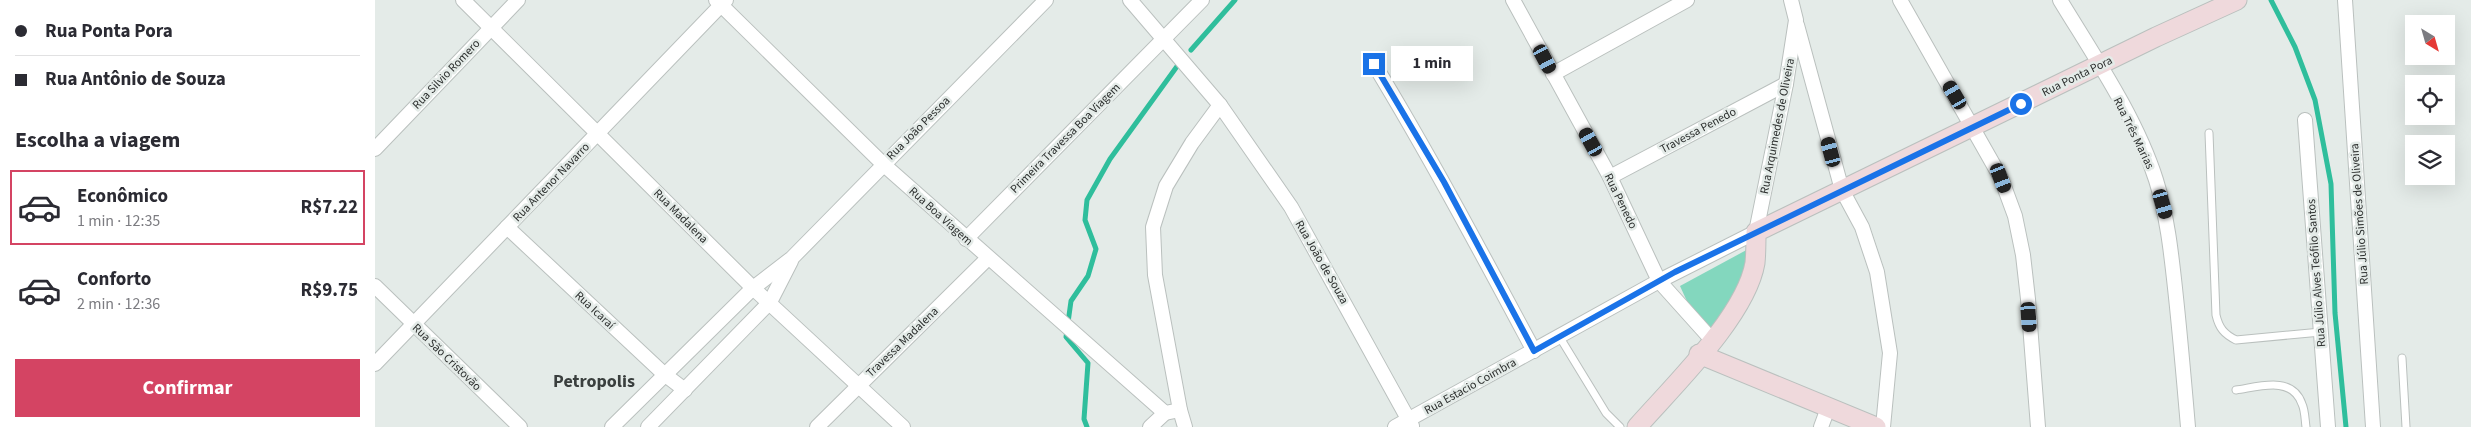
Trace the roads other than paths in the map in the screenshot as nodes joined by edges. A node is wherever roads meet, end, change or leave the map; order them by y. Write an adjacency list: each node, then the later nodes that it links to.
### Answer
1 (463, 0): 15 (street, Rua Madalena)
2 (518, 0): 15 (street, Rua Silvio Romero)
3 (1046, 0): 27 (street, Rua João Pessoa)
4 (1130, 0): 16 (street, Rua João de Souza)
5 (1202, 0): 16 (street)
6 (1513, 0): 19 (street, Rua Penedo)
7 (1687, 0): 19 (street)
8 (1791, 0): 14 (street, Rua Arquimedes de Oliveira)
9 (1900, 0): 23 (street)
10 (2060, 0): 18 (street, Rua Três Marias)
11 (2237, 0): 18 (street, Rua Ponta Pora)
12 (2345, 0): 71 (street, Rua Júlio Simões de Oliveira)
13 (721, 2): 24 (street, Rua Antenor Navarro); 27 (street, Rua Boa Viagem)
14 (1796, 20): 20 (street, Rua Arquimedes de Oliveira); 29 (street, Rua Arquimedes de Oliveira)
15 (491, 28): 24 (street, Rua Madalena); 26 (street, Rua Silvio Romero)
16 (1164, 38): 21 (street, Rua João de Souza); 32 (street, Primeira Travessa Boa Viagem)
17 (1374, 64): 43 (street)
18 (2100, 65): 23 (street, Rua Ponta Pora); 68 (street, Rua Três Marias)
19 (1553, 74): 28 (street, Rua Penedo)
20 (1786, 84): 28 (street, Travessa Penedo); 31 (street, Rua Arquimedes de Oliveira)
21 (1220, 105): 51 (street); 53 (street, Rua João de Souza)
22 (2305, 120): 40 (street, Rua Júlio Alves Teófilo Santos)
23 (1973, 127): 29 (street, Rua Ponta Pora); 67 (street)
24 (597, 133): 30 (street, Rua Antenor Navarro); 37 (street, Rua Madalena)
25 (2209, 133): 40 (lane)
26 (375, 149)
27 (883, 164): 32 (street, Rua Boa Viagem); 33 (street, Rua João Pessoa)
28 (1610, 177): 35 (street, Rua Penedo)
29 (1842, 190): 31 (street, Rua Ponta Pora); 66 (street, Rua Arquimedes de Oliveira)
30 (507, 227): 39 (street, Rua Antenor Navarro); 46 (street, Rua Icaraí)
31 (1756, 232): 35 (street, Rua Estacio Coimbra); 42 (street)
32 (966, 239): 34 (street, Rua Boa Viagem)
33 (792, 258): 37 (street, Rua João Pessoa); 38 (street, Rua João Pessoa)
34 (988, 258): 47 (street, Travessa Madalena); 52 (street, Rua Boa Viagem)
35 (1659, 281): 41 (street, Rua Estacio Coimbra); 42 (street, Rua Penedo)
36 (375, 286): 39 (street, Rua São Cristovão)
37 (753, 288): 38 (street, Rua Madalena); 46 (street, Rua João Pessoa)
38 (770, 302): 47 (street, Rua Madalena); 48 (street, Rua João Pessoa)
39 (413, 324): 45 (street, Rua Antenor Navarro); 54 (street, Rua São Cristovão)
40 (2321, 332): 70 (street, Rua Júlio Alves Teófilo Santos)
41 (1559, 336): 43 (street, Rua Estacio Coimbra); 62 (lane)
42 (1706, 347): 50 (street); 63 (street)
43 (1534, 351): 53 (street, Rua Estacio Coimbra)
44 (2402, 358): 72 (lane)
45 (375, 364)
46 (664, 374): 48 (street, Rua Icaraí); 55 (street, Rua João Pessoa)
47 (858, 386): 57 (street, Travessa Madalena); 58 (street, Rua Madalena)
48 (685, 390): 56 (street, Rua João Pessoa)
49 (2236, 390): 69 (lane)
50 (1828, 408): 64 (street); 65 (street)
51 (1180, 410): 52 (street); 60 (street)
52 (1165, 413): 59 (street)
53 (1411, 423): 61 (street, Rua Estacio Coimbra)
54 (520, 427)
55 (612, 427)
56 (648, 427)
57 (817, 427)
58 (903, 427)
59 (1150, 427)
60 (1185, 427)
61 (1395, 427)
62 (1620, 427)
63 (1637, 427)
64 (1821, 427)
65 (1876, 427)
66 (1883, 427)
67 (2038, 427)
68 (2188, 427)
69 (2306, 427)
70 (2328, 427)
71 (2373, 427)
72 (2406, 427)

